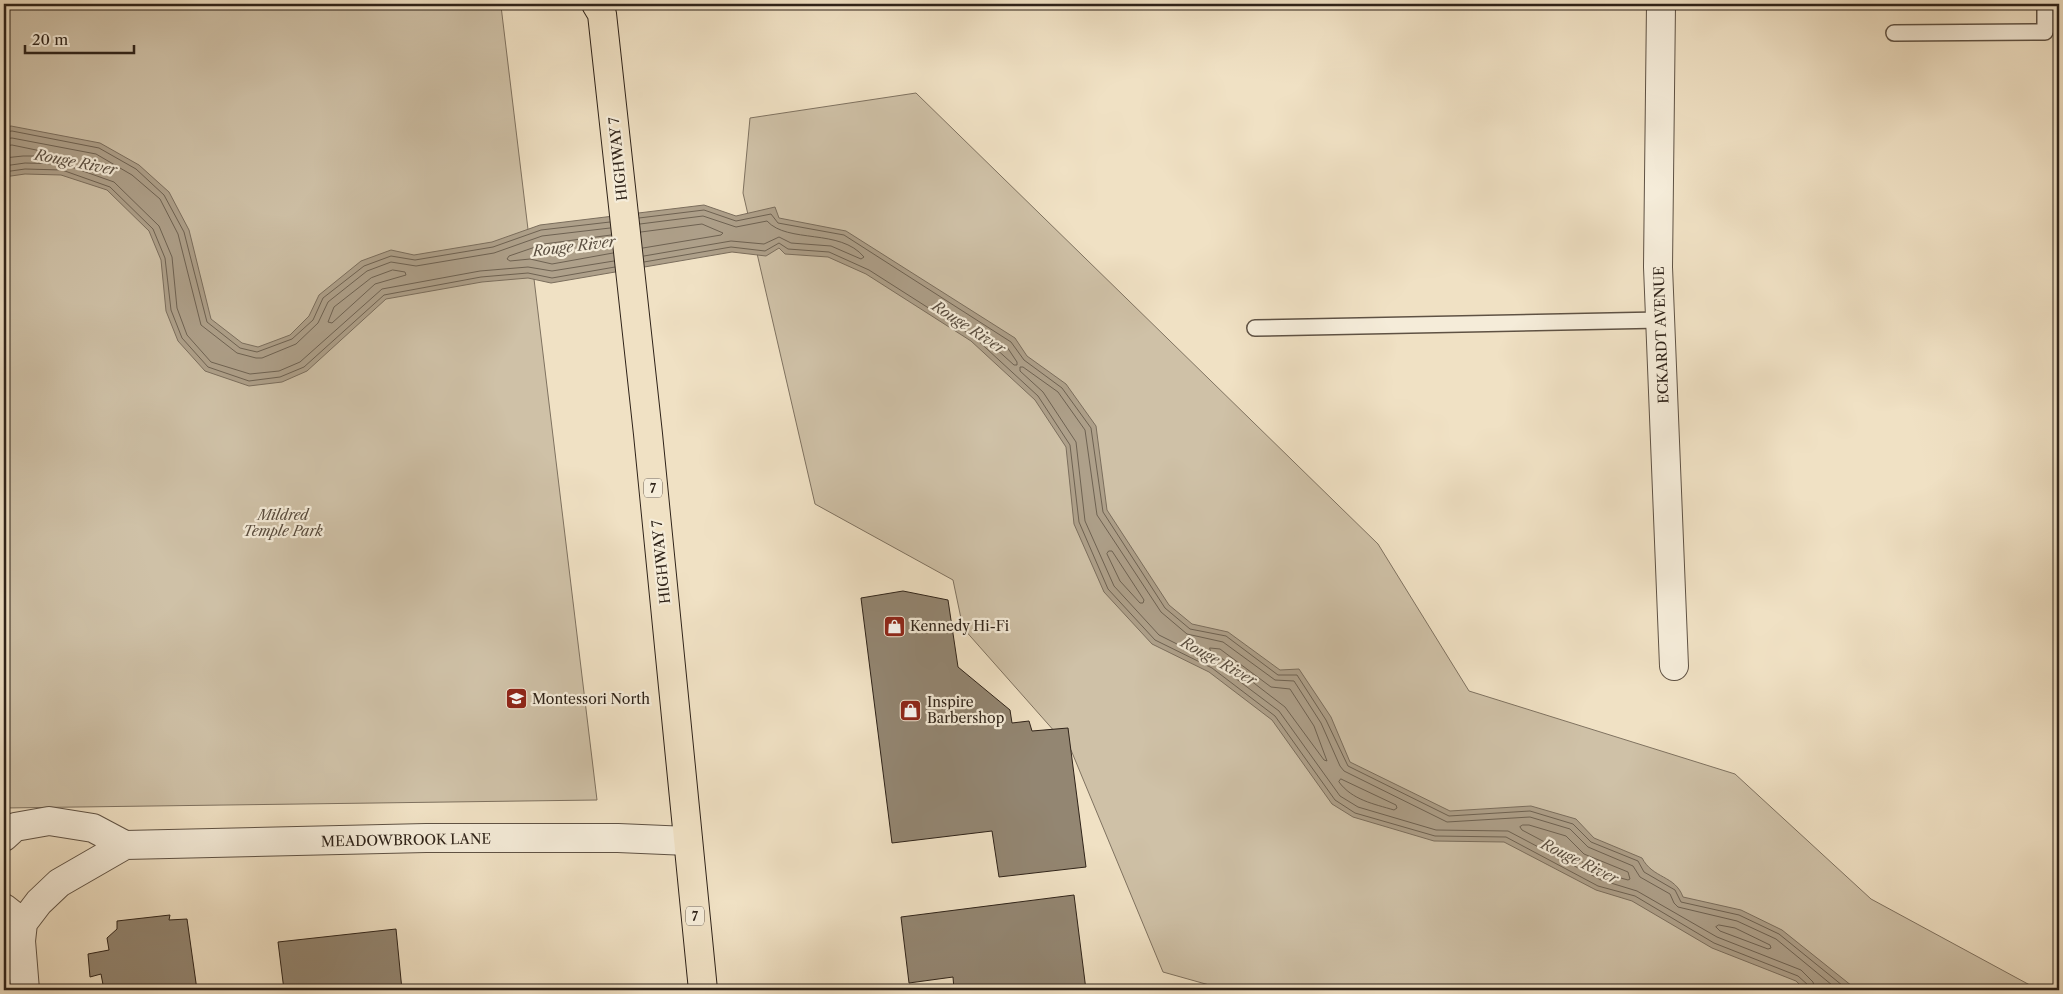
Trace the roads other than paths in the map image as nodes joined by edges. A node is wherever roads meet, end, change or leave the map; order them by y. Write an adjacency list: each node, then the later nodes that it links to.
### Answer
1 (1661, 4): 6 (street, ECKARDT AVENUE)
2 (2045, 4): 4 (lane)
3 (602, 7): 10 (main road, HIGHWAY 7 / 7)
4 (2052, 32): 5 (lane)
5 (1894, 33)
6 (1660, 320): 7 (lane); 8 (street, ECKARDT AVENUE)
7 (1255, 328)
8 (1674, 666)
9 (4, 837): 11 (street, MEADOWBROOK LANE)
10 (688, 841): 11 (street, MEADOWBROOK LANE); 14 (main road, HIGHWAY 7 / 7)
11 (125, 845): 12 (street, MEADOWBROOK LANE)
12 (13, 915): 13 (street, MEADOWBROOK LANE)
13 (25, 990)
14 (703, 990)

